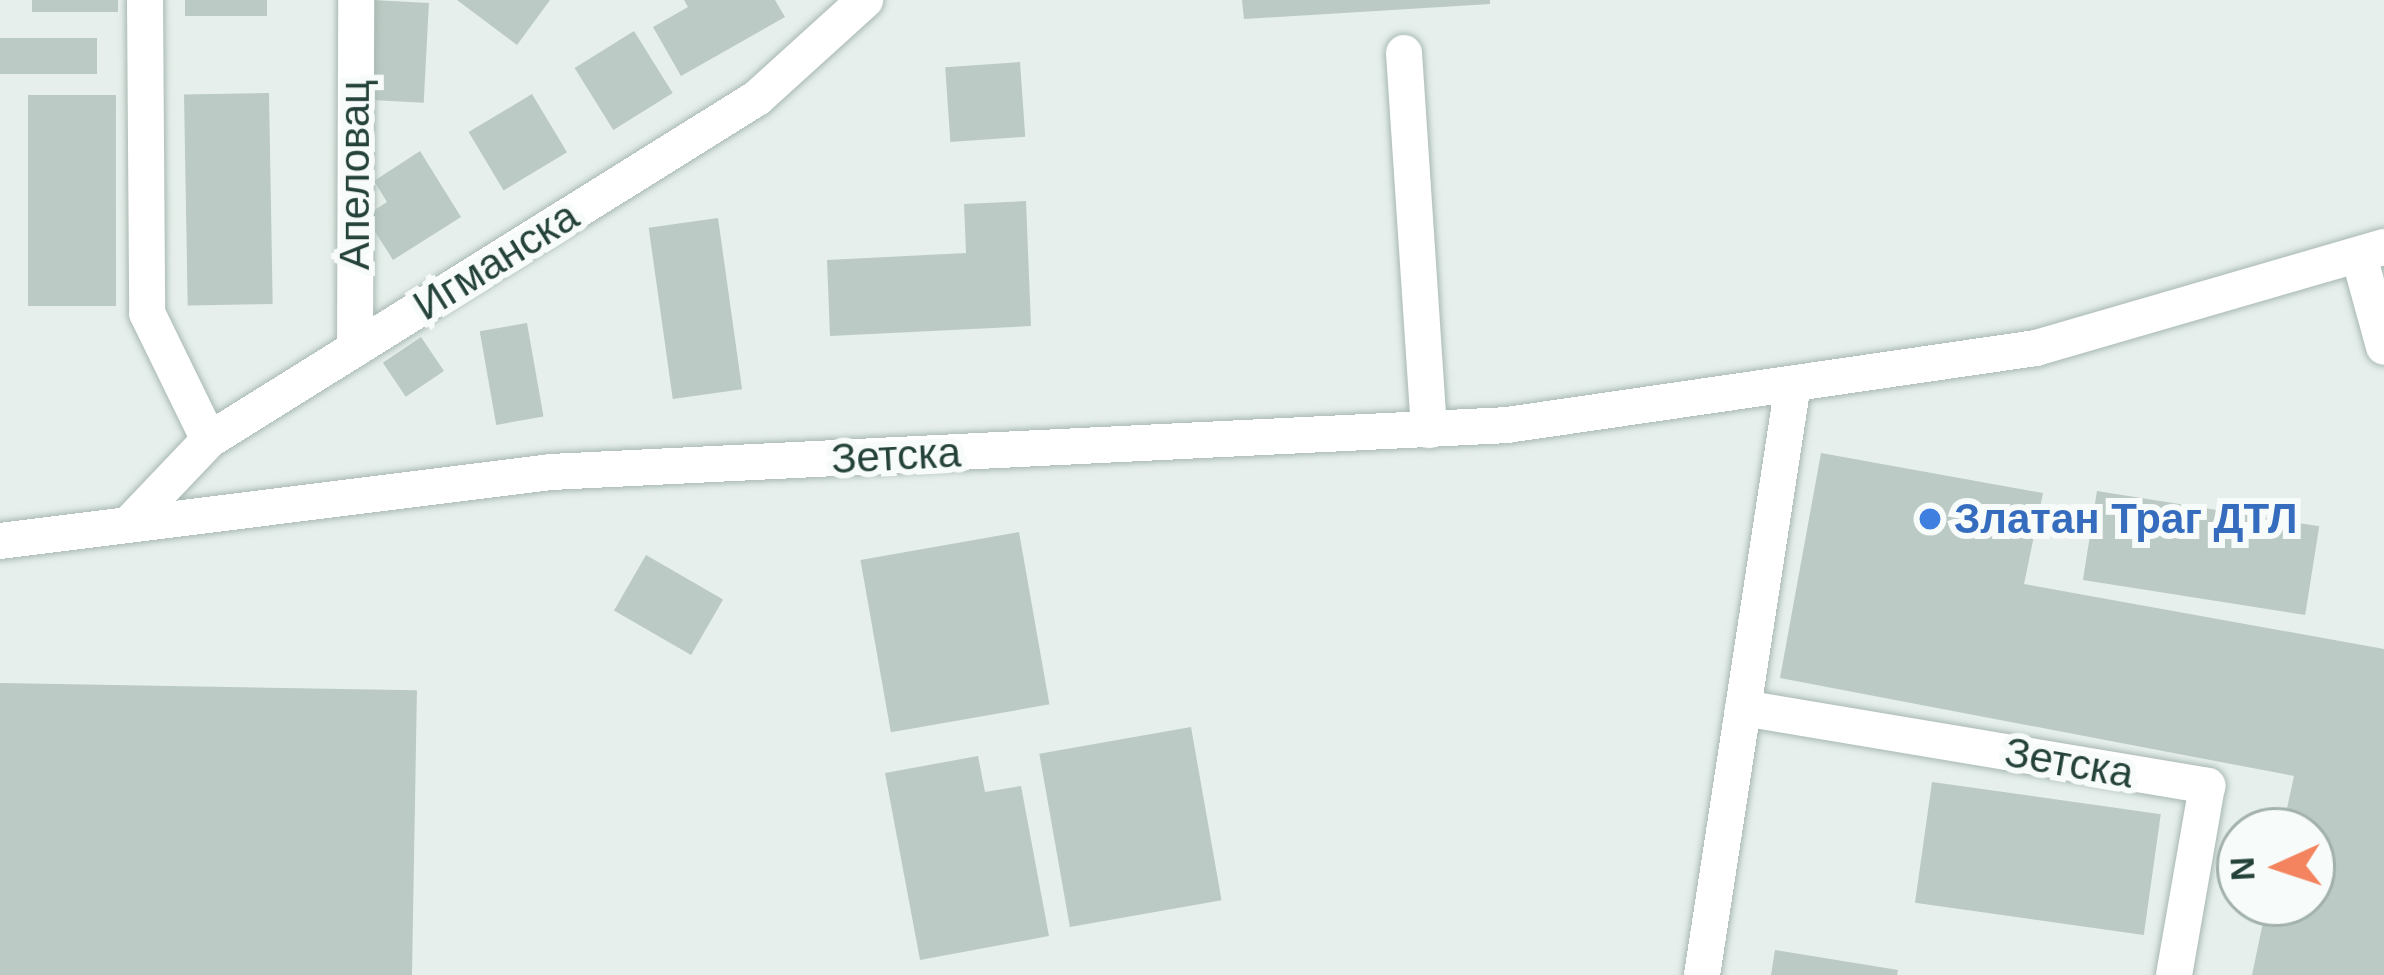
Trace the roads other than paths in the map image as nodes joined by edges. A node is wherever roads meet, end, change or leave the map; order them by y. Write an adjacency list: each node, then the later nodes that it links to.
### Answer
1 (145, 0): 10 (street)
2 (356, 0): 7 (street, Апеловац)
3 (865, 0): 7 (street, Игманска)
4 (1404, 53): 9 (street)
5 (2372, 252): 6 (street); 8 (street, Зетска)
6 (2384, 347)
7 (355, 349): 10 (street, Игманска)
8 (1793, 384): 9 (street, Зетска); 13 (street)
9 (1429, 430): 11 (street, Зетска)
10 (209, 440): 11 (street, Игманска)
11 (129, 524): 12 (street, Зетска)
12 (0, 541)
13 (1743, 708): 14 (street); 15 (street, Зетска)
14 (1702, 975)
15 (2174, 975)

